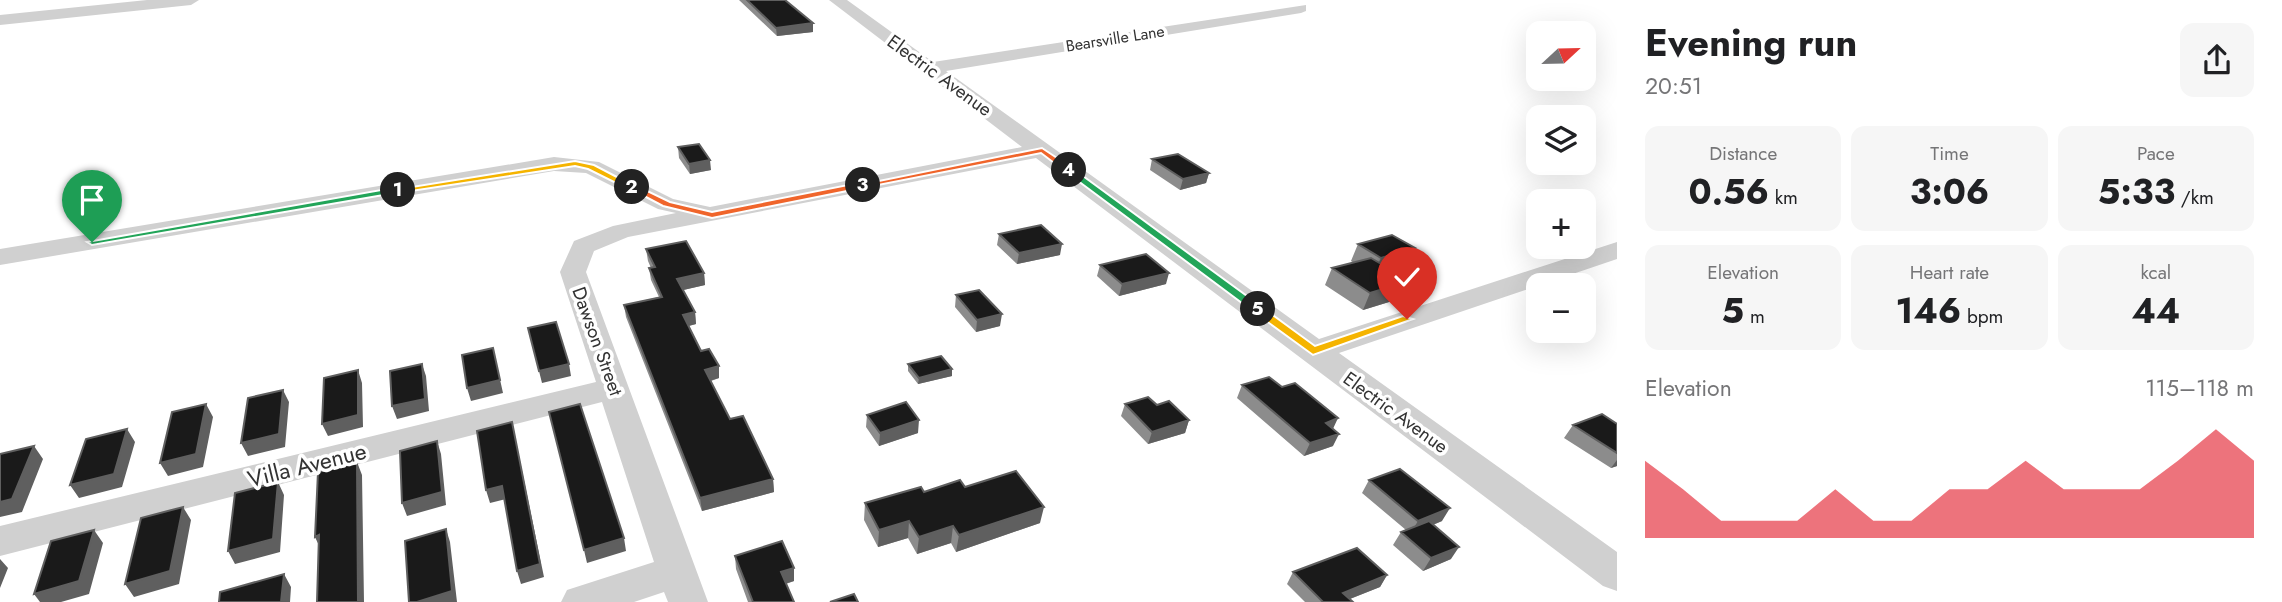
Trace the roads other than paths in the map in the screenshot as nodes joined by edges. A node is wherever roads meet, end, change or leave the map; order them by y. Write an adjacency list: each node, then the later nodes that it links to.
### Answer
1 (191, 0): 4 (street)
2 (837, 0): 5 (street, Electric Avenue)
3 (1301, 8): 5 (street, Bearsville Lane)
4 (0, 20)
5 (930, 68): 6 (street, Electric Avenue)
6 (1042, 150): 7 (street, Dawson Street); 10 (street, Electric Avenue)
7 (712, 215): 9 (street); 11 (street, Dawson Street)
8 (1617, 250): 10 (street)
9 (0, 257)
10 (1313, 351): 13 (street, Electric Avenue)
11 (615, 388): 12 (street, Villa Avenue); 14 (street, Dawson Street)
12 (0, 541)
13 (1617, 574)
14 (682, 586): 15 (street)
15 (581, 602)

